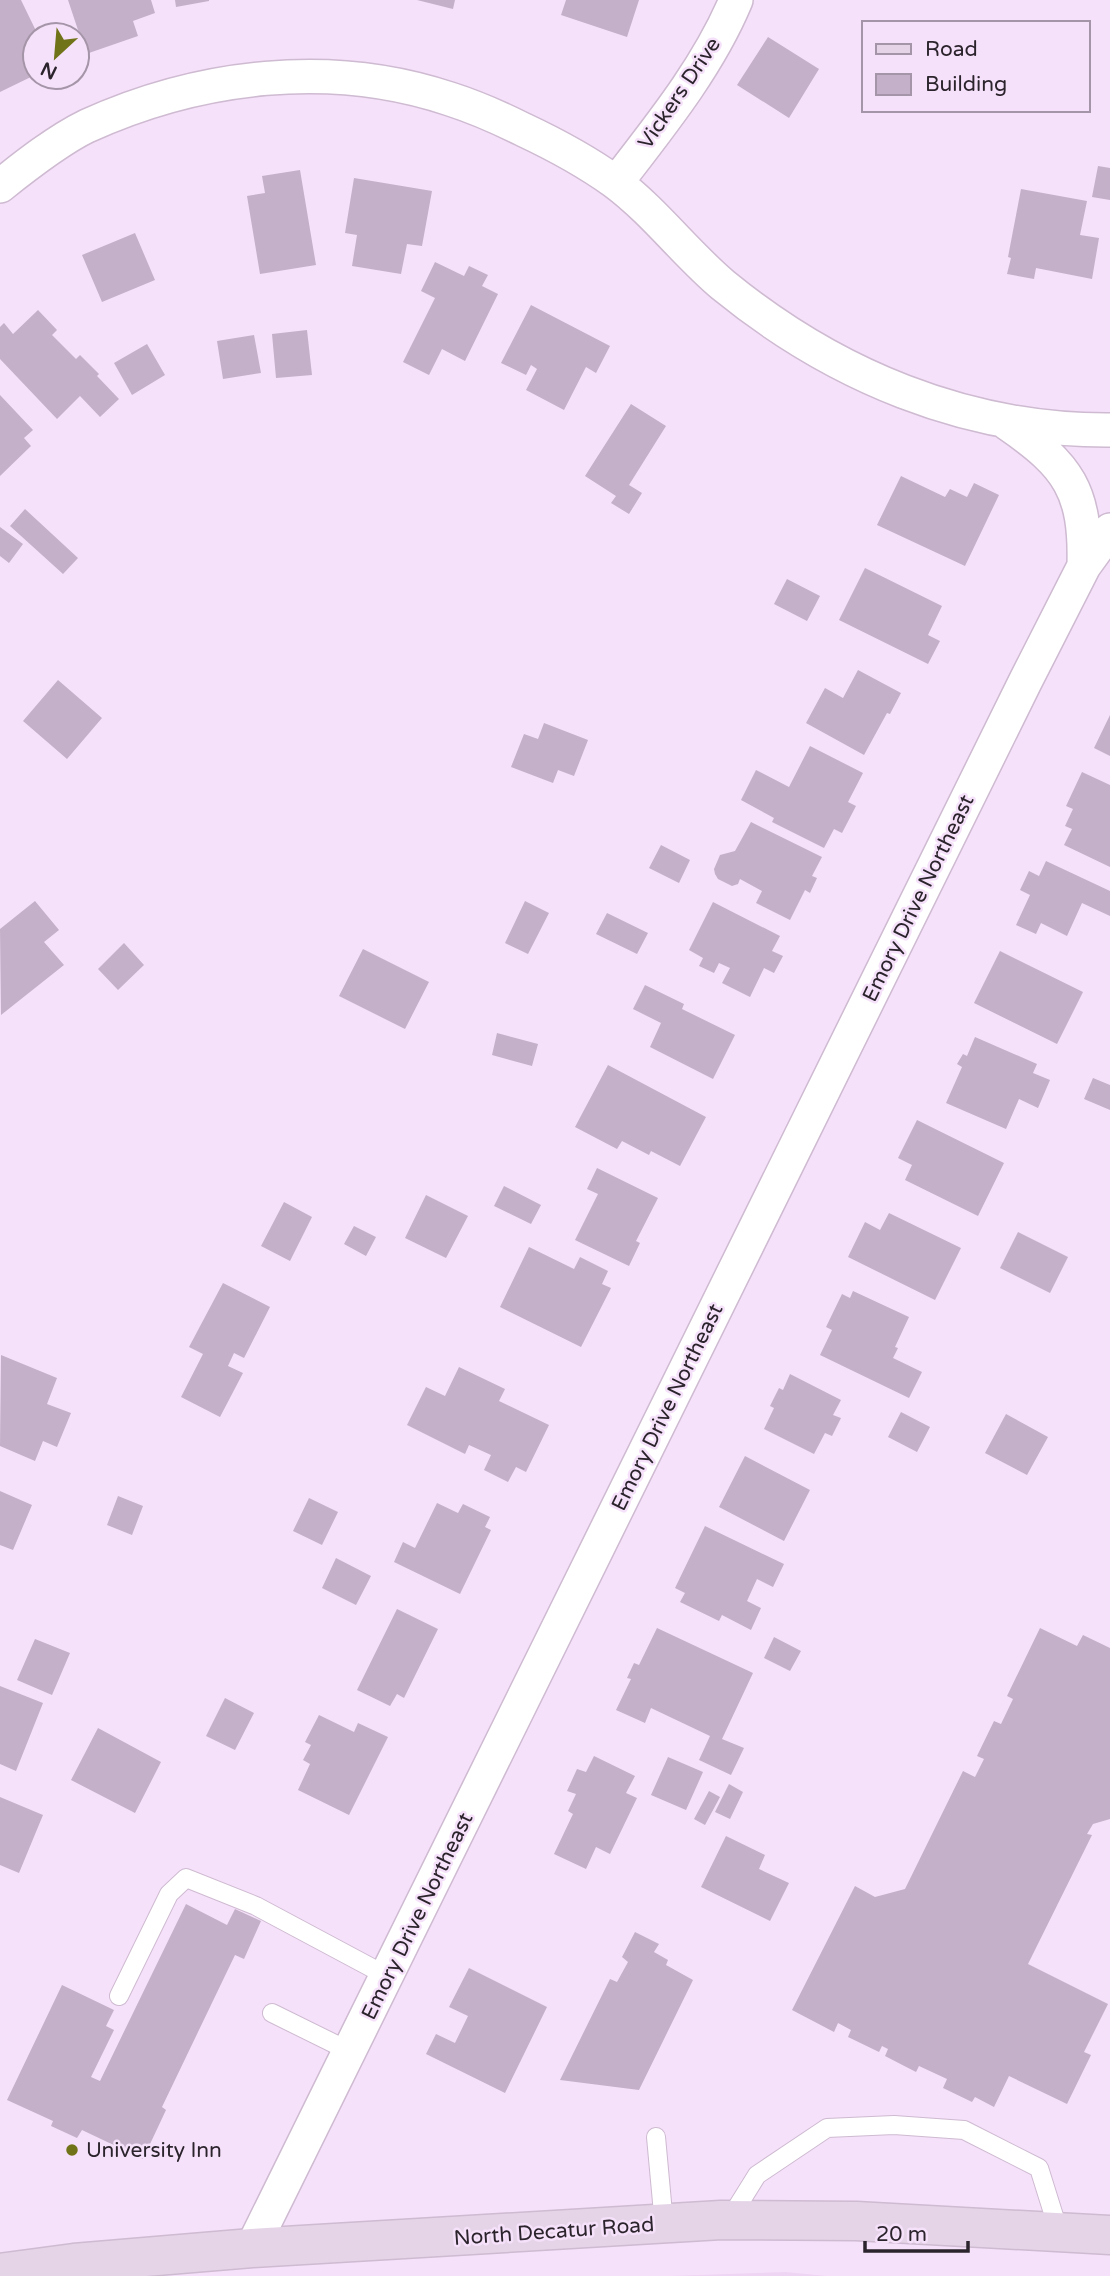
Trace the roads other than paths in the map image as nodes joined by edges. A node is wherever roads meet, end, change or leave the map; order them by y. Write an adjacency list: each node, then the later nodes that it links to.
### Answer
1 (737, 0): 2 (street, Vickers Drive)
2 (616, 183): 3 (street); 4 (street)
3 (0, 186)
4 (1003, 421): 5 (street); 7 (street, Emory Drive Northeast)
5 (1110, 430)
6 (1110, 530): 7 (street, Emory Drive Northeast)
7 (1084, 566): 8 (street, Emory Drive Northeast)
8 (387, 1976): 9 (lane); 11 (street, Emory Drive Northeast)
9 (119, 1996)
10 (272, 2012): 11 (lane)
11 (349, 2051): 17 (street, Emory Drive Northeast)
12 (656, 2137): 14 (lane)
13 (729, 2220): 14 (main road, North Decatur Road); 15 (main road, North Decatur Road); 15 (lane)
14 (664, 2224): 17 (main road, North Decatur Road)
15 (1059, 2232): 16 (main road, North Decatur Road)
16 (1110, 2235)
17 (252, 2249): 18 (main road, North Decatur Road)
18 (0, 2273)

